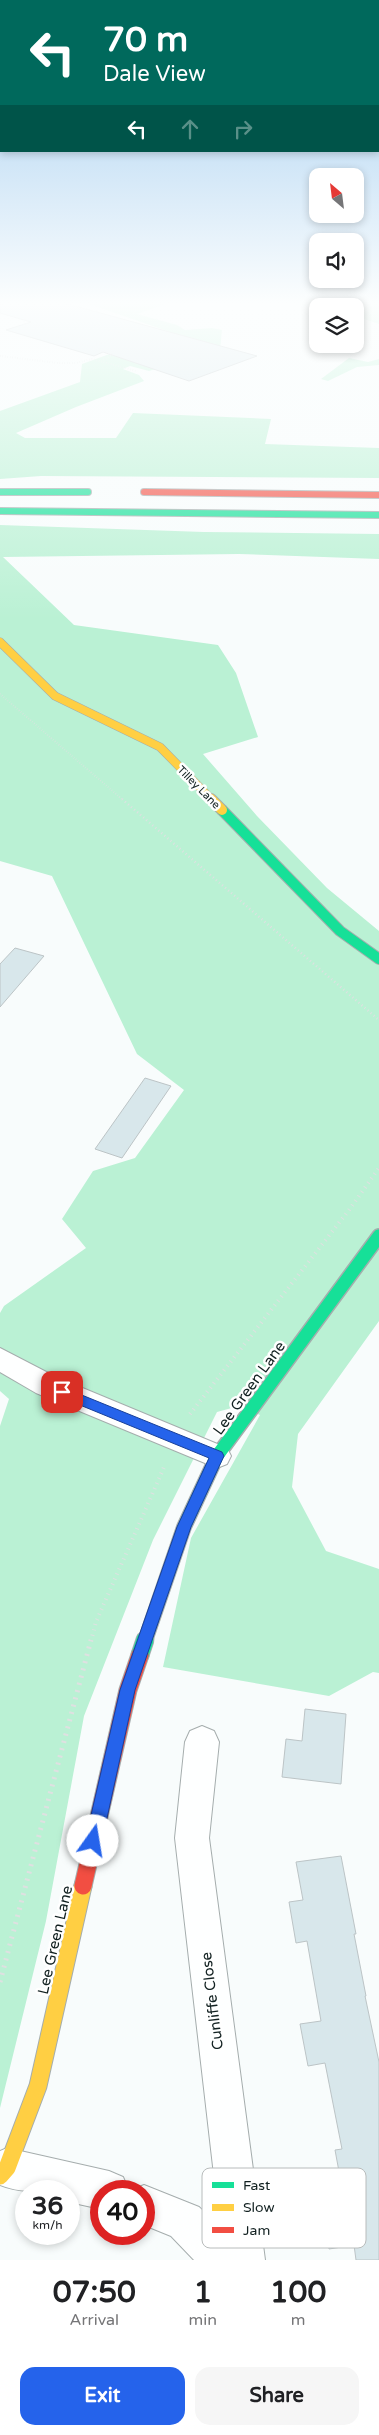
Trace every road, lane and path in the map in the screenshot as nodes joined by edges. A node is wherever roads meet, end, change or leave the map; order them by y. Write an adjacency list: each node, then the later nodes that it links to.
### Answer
1 (0, 492): 2 (main road)
2 (104, 492)
3 (133, 492): 4 (main road)
4 (379, 495)
5 (0, 511): 6 (main road)
6 (379, 515)
7 (0, 642): 9 (main road, Tilley Lane)
8 (0, 694): 10 (path)
9 (379, 959)
10 (379, 1020)
11 (379, 1236): 13 (main road, Lee Green Lane)
12 (0, 1359): 13 (street)
13 (217, 1456): 16 (main road, Lee Green Lane)
14 (202, 1742): 15 (street, Cunliffe Close)
15 (233, 2168)
16 (3, 2172): 17 (street)
17 (90, 2188)
18 (155, 2210): 19 (street)
19 (202, 2239)
20 (211, 2248): 21 (street)
21 (223, 2260)

